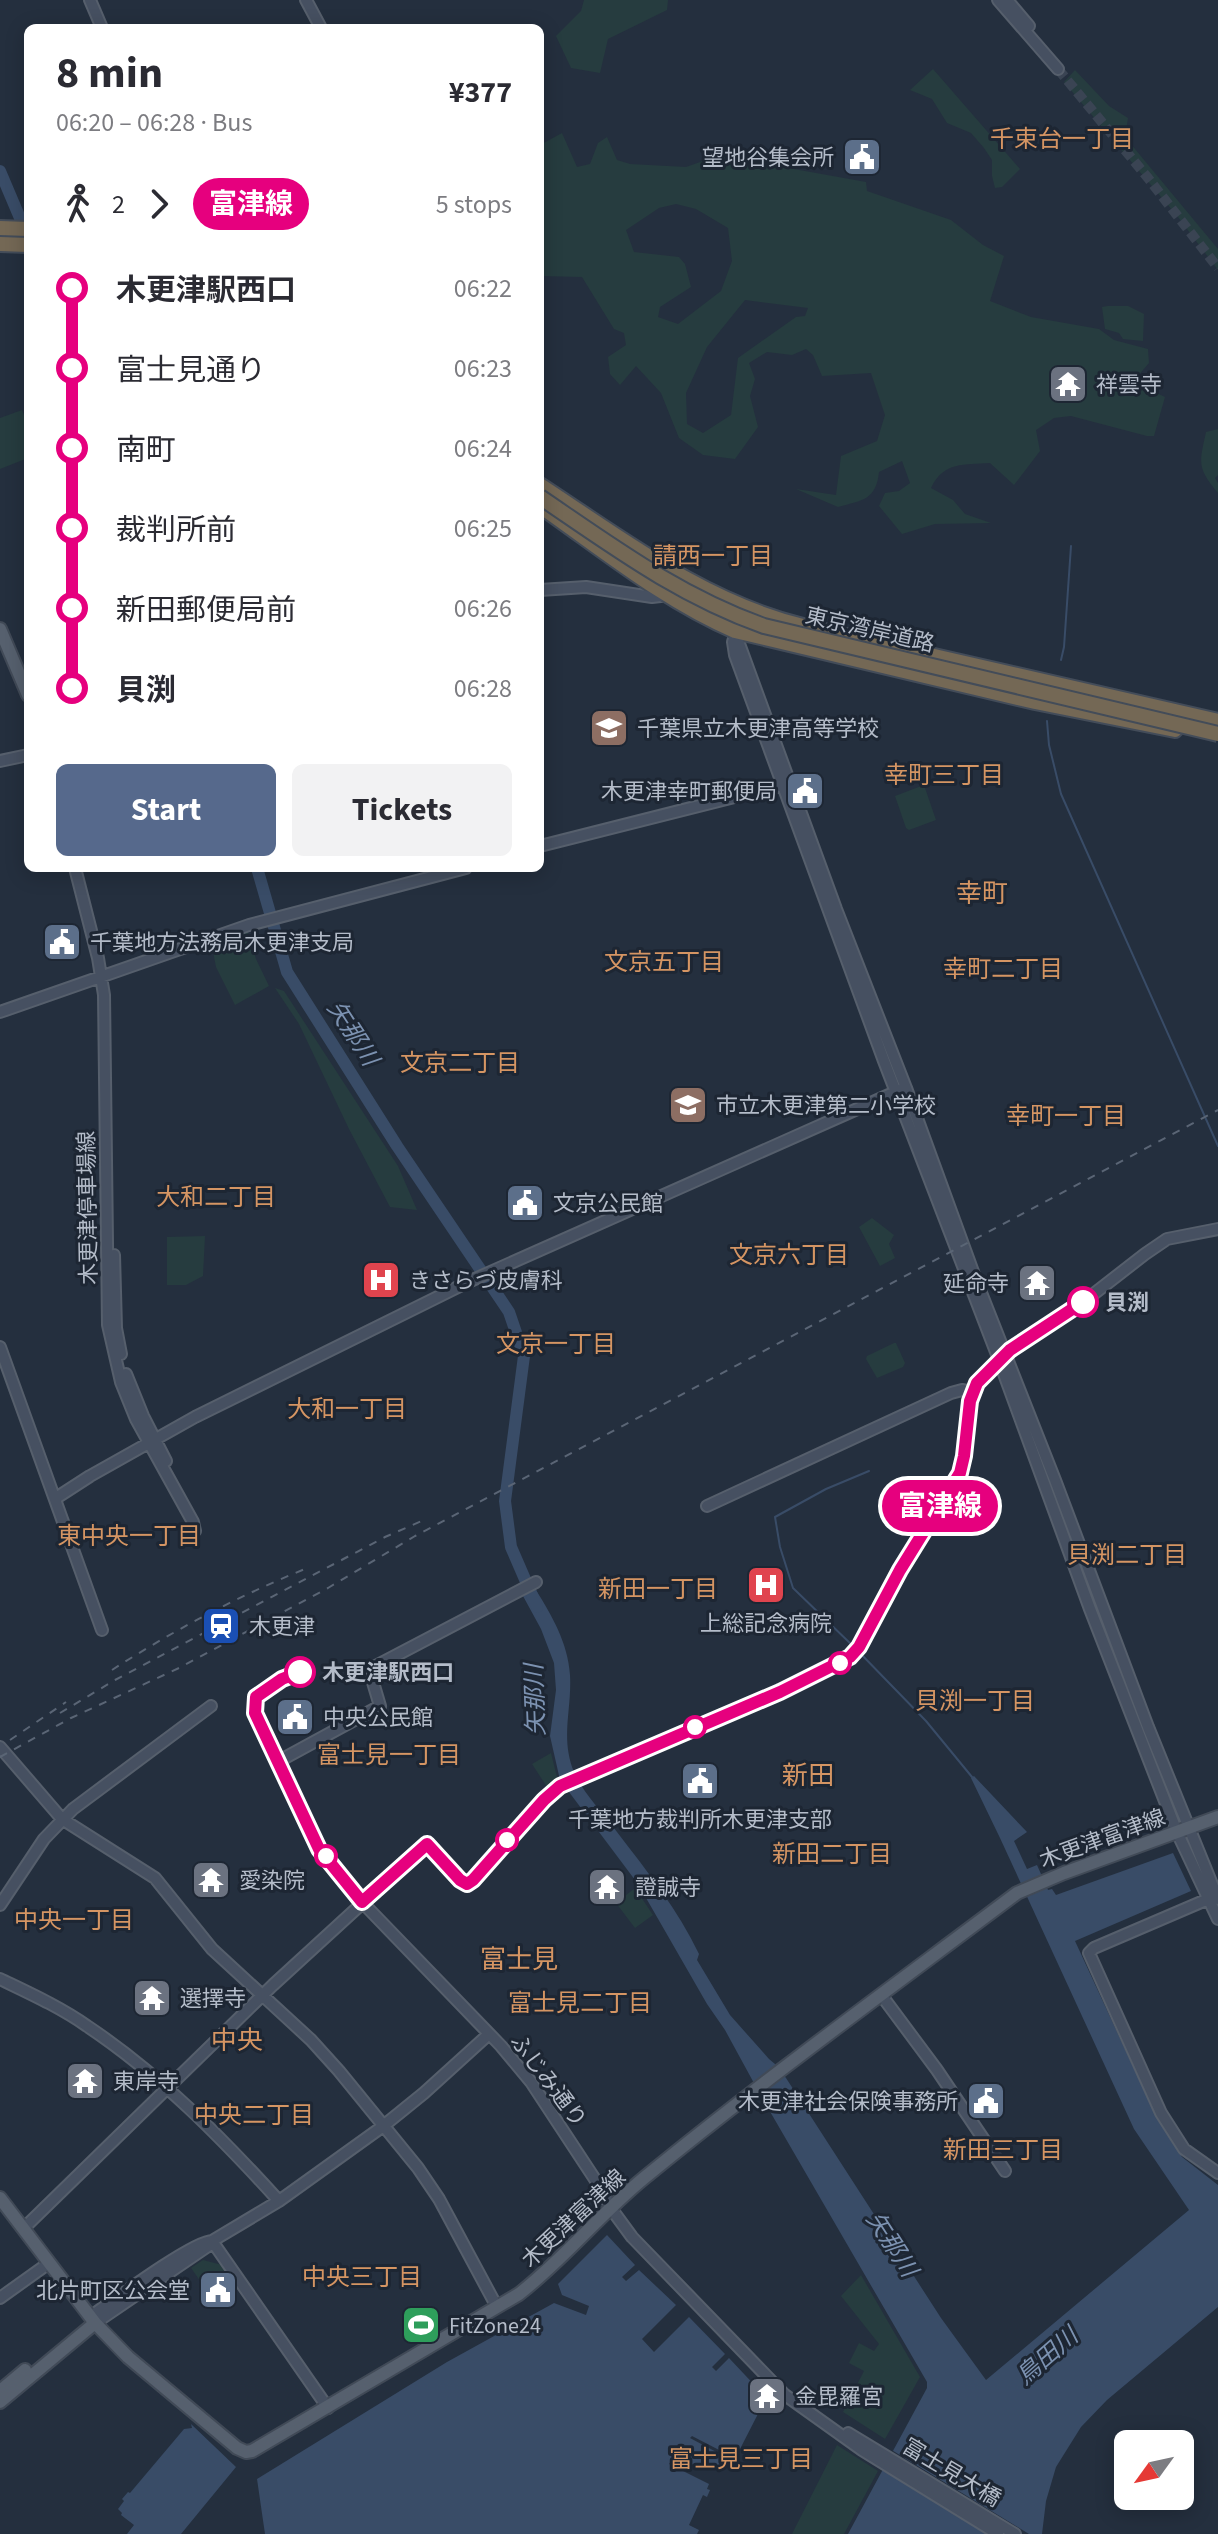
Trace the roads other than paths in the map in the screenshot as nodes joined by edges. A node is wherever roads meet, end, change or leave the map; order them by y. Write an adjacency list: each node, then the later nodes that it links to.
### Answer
1 (90, 0): 5 (street)
2 (306, 0): 6 (street)
3 (998, 0): 4 (street)
4 (1007, 0)
5 (100, 24)
6 (319, 24)
7 (0, 220): 8 (highway)
8 (24, 221)
9 (0, 228): 10 (highway)
10 (24, 229)
11 (24, 237): 12 (highway)
12 (3, 241): 13 (highway)
13 (24, 244)
14 (544, 488): 17 (highway, 東京湾岸道路)
15 (544, 500): 20 (highway, 東京湾岸道路, bridge)
16 (544, 509): 19 (highway)
17 (691, 582): 19 (street); 21 (highway, 東京湾岸道路)
18 (544, 590): 19 (street)
19 (669, 595): 23 (highway)
20 (712, 605): 25 (highway, bridge); 27 (highway, 東京湾岸道路, bridge)
21 (749, 609): 23 (street); 26 (highway, 東京湾岸道路)
22 (0, 629): 24 (main road)
23 (735, 631): 25 (highway); 31 (street)
24 (24, 686)
25 (1043, 703): 28 (highway)
26 (1218, 721)
27 (1218, 734)
28 (1218, 740)
29 (24, 756): 30 (street)
30 (0, 761)
31 (785, 784): 32 (street); 38 (street)
32 (544, 845)
33 (76, 872): 36 (street, 木更津停車場線)
34 (83, 872): 36 (street, 木更津停車場線)
35 (451, 872): 36 (street)
36 (104, 975): 37 (street); 50 (street, 木更津停車場線)
37 (0, 1012)
38 (901, 1090): 39 (street); 50 (street)
39 (950, 1223): 40 (street); 42 (street); 44 (street); 46 (street)
40 (969, 1227)
41 (1218, 1229): 48 (street)
42 (940, 1239)
43 (974, 1248): 44 (street)
44 (968, 1260): 48 (street)
45 (950, 1262): 46 (street)
46 (965, 1273): 48 (street)
47 (0, 1347): 51 (street)
48 (1002, 1358): 49 (street); 62 (street)
49 (973, 1392): 52 (street); 64 (street)
50 (152, 1442): 51 (street); 53 (street, 木更津停車場線)
51 (56, 1498): 55 (street)
52 (707, 1506)
53 (198, 1529)
54 (536, 1582): 59 (street)
55 (102, 1630)
56 (211, 1706): 61 (street)
57 (255, 1713): 59 (street, ふじみ通り)
58 (0, 1747): 61 (street)
59 (279, 1761): 64 (street, ふじみ通り)
60 (1218, 1817): 62 (main road, 木更津富津線)
61 (62, 1819): 65 (street); 68 (street)
62 (1183, 1830): 63 (street); 69 (main road, 木更津富津線)
63 (1214, 1898): 66 (street); 74 (street)
64 (362, 1902): 68 (street); 70 (street, ふじみ通り)
65 (0, 1905)
66 (1218, 1919)
67 (0, 1979): 71 (street)
68 (263, 1995): 71 (street); 72 (street)
69 (882, 1996): 73 (street); 77 (main road, 木更津富津線)
70 (489, 2034): 72 (street); 77 (street, ふじみ通り)
71 (167, 2090): 76 (street); 78 (street)
72 (384, 2125): 76 (street); 82 (street)
73 (1005, 2171)
74 (1218, 2173)
75 (0, 2198): 78 (main road, 木更津富津線)
76 (279, 2201): 79 (street)
77 (610, 2207): 82 (main road, 木更津富津線); 87 (street, ふじみ通り)
78 (24, 2228): 80 (main road, 木更津富津線)
79 (212, 2241): 83 (street); 86 (street)
80 (49, 2263): 81 (street); 83 (main road, 木更津富津線)
81 (0, 2298)
82 (497, 2307): 86 (main road, 木更津富津線)
83 (92, 2320): 84 (main road); 85 (main road); 86 (main road, 木更津富津線)
84 (0, 2391)
85 (0, 2402)
86 (328, 2408)
87 (865, 2448): 88 (street, 富士見大橋); 89 (street, 富士見大橋)
88 (998, 2534)
89 (1015, 2534)

